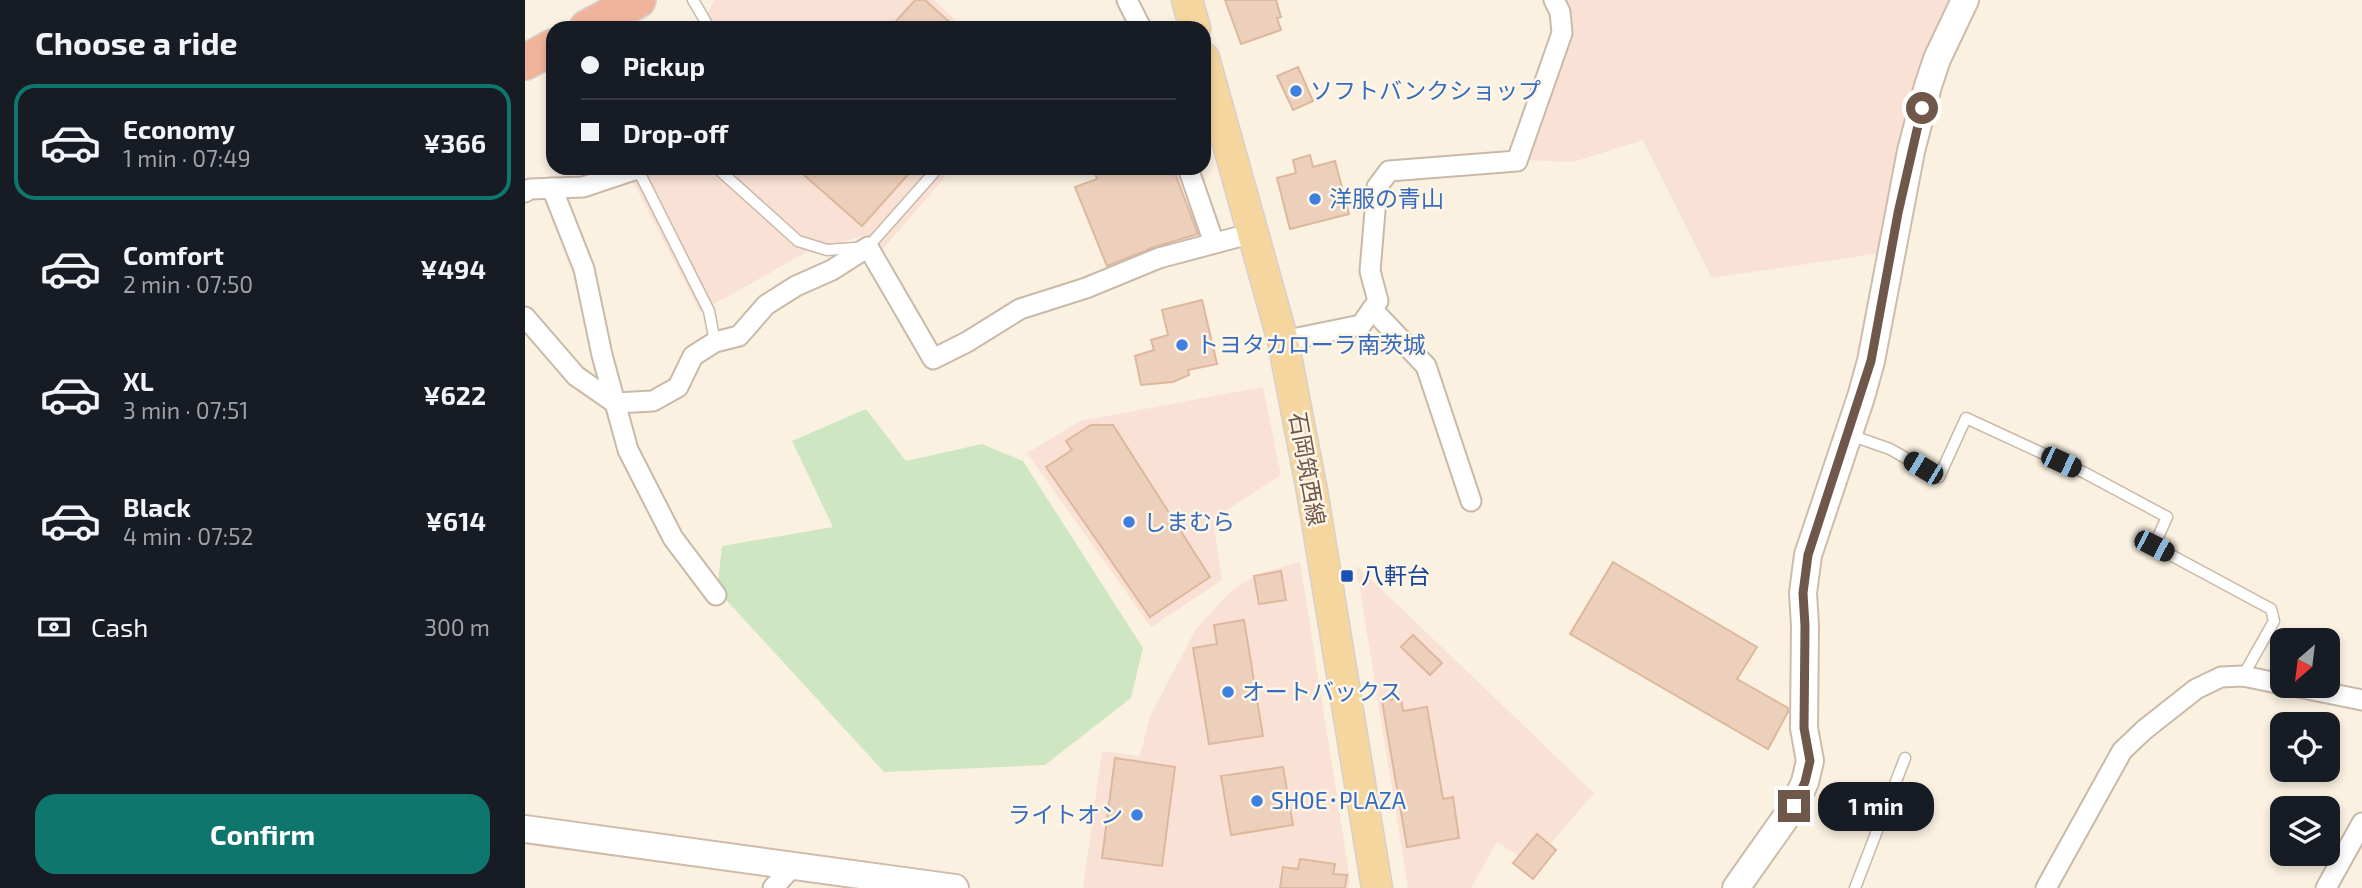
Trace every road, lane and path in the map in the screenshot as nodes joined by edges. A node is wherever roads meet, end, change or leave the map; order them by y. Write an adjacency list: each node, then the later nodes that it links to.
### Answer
1 (638, 0): 7 (highway)
2 (693, 0): 8 (lane)
3 (1127, 0): 9 (street)
4 (1187, 0): 10 (main road)
5 (1554, 0): 24 (street)
6 (1965, 0): 29 (street)
7 (600, 21)
8 (706, 21)
9 (1138, 21)
10 (1193, 21)
11 (546, 51): 12 (highway)
12 (525, 62)
13 (1211, 83): 21 (main road, 石岡筑西線)
14 (619, 175): 19 (street)
15 (640, 175): 27 (lane)
16 (725, 175): 23 (lane)
17 (932, 175): 23 (lane)
18 (1190, 175): 22 (street)
19 (552, 188): 20 (street); 28 (street)
20 (525, 192)
21 (1253, 233): 22 (street); 26 (main road, 石岡筑西線)
22 (1214, 243): 23 (street)
23 (868, 247): 27 (street)
24 (1372, 309): 26 (street); 30 (street)
25 (525, 317): 28 (street)
26 (1283, 341): 42 (main road, 石岡筑西線)
27 (715, 342): 28 (street)
28 (615, 403): 31 (street)
29 (1848, 434): 32 (lane); 43 (street)
30 (1471, 501)
31 (716, 594)
32 (2243, 676): 33 (street); 45 (street)
33 (2270, 682)
34 (2340, 696): 35 (street)
35 (2362, 700)
36 (1905, 758): 44 (lane)
37 (2362, 823): 46 (street)
38 (525, 829): 39 (street)
39 (795, 864): 40 (street); 41 (street)
40 (773, 888)
41 (955, 888)
42 (1377, 888)
43 (1736, 888)
44 (1855, 888)
45 (2046, 888)
46 (2326, 888)

